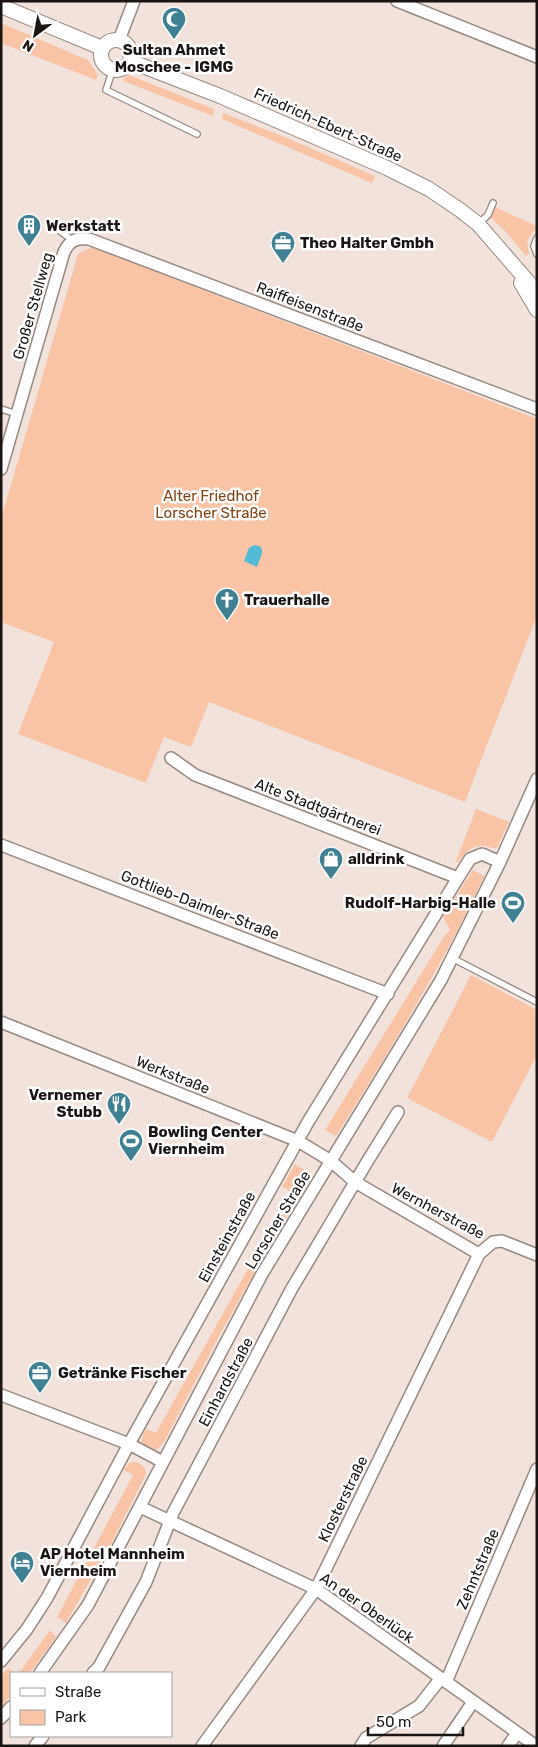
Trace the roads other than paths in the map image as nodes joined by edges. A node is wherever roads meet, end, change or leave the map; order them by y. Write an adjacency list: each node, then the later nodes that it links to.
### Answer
1 (134, 1): 4 (street)
2 (397, 1): 6 (street)
3 (1, 6): 5 (street)
4 (119, 40): 5 (street); 7 (street)
5 (102, 48): 8 (street)
6 (537, 57)
7 (130, 61): 8 (street); 11 (street, Friedrich-Ebert-Straße)
8 (113, 69): 9 (lane)
9 (196, 134)
10 (493, 203): 11 (lane)
11 (478, 224): 15 (street, Friedrich-Ebert-Straße)
12 (55, 227): 14 (lane)
13 (537, 238): 16 (lane)
14 (72, 240): 20 (street, Raiffeisenstraße); 21 (street, Großer Stellweg)
15 (499, 246): 17 (street, Friedrich-Ebert-Straße); 18 (street, Friedrich-Ebert-Straße)
16 (537, 254)
17 (537, 292)
18 (537, 310)
19 (1, 409): 21 (lane)
20 (537, 409)
21 (17, 414): 22 (street, Großer Stellweg)
22 (1, 469)
23 (171, 758): 27 (street, Alte Stadtgärtnerei)
24 (537, 779): 26 (street, Lorscher Straße)
25 (1, 844): 29 (street, Gottlieb-Daimler-Straße)
26 (500, 862): 27 (street, Einsteinstraße); 28 (street, Lorscher Straße)
27 (458, 878): 29 (street, Einsteinstraße)
28 (452, 958): 30 (lane); 34 (street, Lorscher Straße)
29 (388, 994): 33 (street, Einsteinstraße)
30 (537, 1002)
31 (1, 1022): 33 (street, Werkstraße)
32 (398, 1112): 35 (street, Einhardstraße)
33 (298, 1141): 34 (street, Werkstraße); 39 (street, Einsteinstraße)
34 (330, 1161): 35 (street, Wernherstraße); 40 (street, Lorscher Straße)
35 (355, 1182): 36 (street, Wernherstraße); 43 (street, Einhardstraße)
36 (479, 1254): 37 (street, Wernherstraße); 44 (street, Klosterstraße)
37 (537, 1255)
38 (1, 1394): 39 (street)
39 (129, 1444): 40 (street); 45 (street, Einsteinstraße)
40 (163, 1462): 42 (street, Lorscher Straße)
41 (537, 1469): 48 (street, Zehntstraße)
42 (140, 1507): 43 (street, An der Oberlück); 46 (street, Lorscher Straße)
43 (169, 1522): 44 (street, An der Oberlück); 47 (street, Einhardstraße)
44 (316, 1589): 48 (street, An der Oberlück); 53 (street, Klosterstraße)
45 (1, 1661)
46 (41, 1672)
47 (95, 1672)
48 (443, 1680): 49 (street, An der Oberlück); 54 (street, Zehntstraße)
49 (473, 1702): 52 (street, An der Oberlück); 55 (street)
50 (10, 1708): 51 (street)
51 (1, 1718)
52 (517, 1733): 56 (street); 57 (street, An der Oberlück)
53 (206, 1744)
54 (361, 1746)
55 (443, 1746)
56 (508, 1746)
57 (536, 1746)

